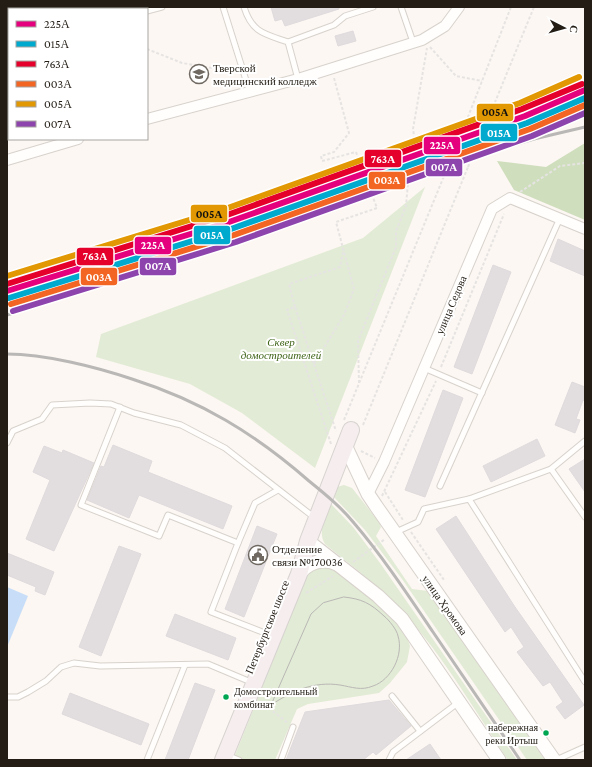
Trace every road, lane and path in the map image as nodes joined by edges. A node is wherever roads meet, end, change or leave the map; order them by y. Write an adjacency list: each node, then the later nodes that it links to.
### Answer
1 (162, 7): 9 (lane)
2 (223, 7): 14 (lane)
3 (244, 7): 10 (lane)
4 (373, 7): 10 (lane)
5 (401, 7): 11 (lane)
6 (460, 7): 11 (street)
7 (511, 7): 16 (path)
8 (534, 7): 33 (path, bridge)
9 (148, 11)
10 (288, 42): 15 (lane)
11 (413, 42): 13 (street)
12 (148, 49): 14 (path)
13 (331, 68): 15 (street); 25 (path, bridge)
14 (244, 74): 17 (lane)
15 (298, 79): 17 (street)
16 (482, 81): 30 (path, bridge); 30 (path)
17 (250, 93): 18 (street)
18 (148, 120)
19 (75, 140): 20 (street)
20 (7, 160)
21 (585, 163): 22 (path)
22 (510, 198): 23 (street); 28 (street, улица Седова); 29 (path)
23 (560, 218): 24 (street); 31 (lane)
24 (585, 229)
25 (343, 251): 26 (path); 27 (path)
26 (295, 306): 27 (path); 33 (path)
27 (314, 364): 33 (path)
28 (424, 368): 29 (lane); 36 (street, улица Седова)
29 (439, 374): 31 (lane); 37 (path)
30 (359, 383): 33 (path)
31 (482, 393): 39 (lane)
32 (120, 407): 34 (lane); 40 (lane); 48 (lane)
33 (347, 436): 36 (path); 41 (street, улица Хромова); 45 (main road, Петербургское шоссе)
34 (7, 443)
35 (584, 445): 38 (lane)
36 (384, 462): 37 (path); 41 (street, улица Седова)
37 (396, 468): 43 (path)
38 (551, 469): 42 (lane); 44 (lane)
39 (440, 486)
40 (278, 490): 45 (lane); 48 (lane)
41 (368, 494): 43 (street, улица Хромова)
42 (469, 499): 46 (lane); 54 (lane)
43 (376, 506): 46 (street, улица Хромова)
44 (585, 517)
45 (316, 518): 47 (main road, Петербургское шоссе)
46 (395, 533): 61 (street, улица Хромова)
47 (308, 541): 49 (street); 50 (main road, Петербургское шоссе); 51 (main road, Петербургское шоссе)
48 (238, 543): 51 (lane)
49 (341, 566): 50 (street); 57 (street)
50 (299, 574): 53 (main road, Петербургское шоссе)
51 (265, 633): 53 (main road, Петербургское шоссе)
52 (185, 665): 53 (lane); 56 (lane); 64 (lane)
53 (250, 681): 63 (main road, Петербургское шоссе)
54 (585, 682)
55 (392, 696): 59 (lane)
56 (7, 697)
57 (460, 701): 59 (lane); 67 (street)
58 (293, 727): 65 (lane)
59 (420, 732): 66 (lane)
60 (498, 745): 61 (path)
61 (544, 746): 68 (street, улица Хромова)
62 (585, 747): 68 (lane)
63 (225, 759)
64 (147, 760)
65 (281, 760)
66 (389, 760)
67 (499, 760)
68 (555, 760)

